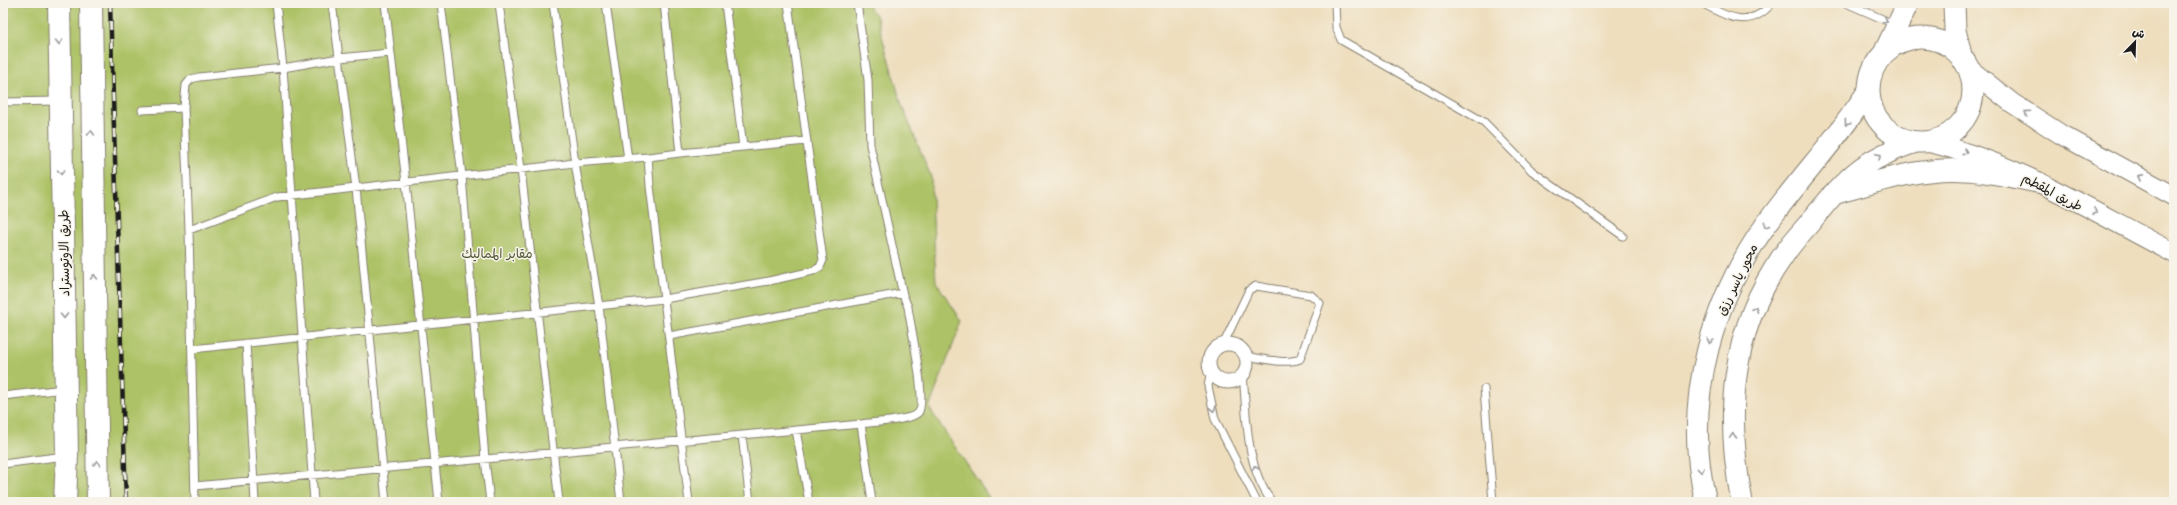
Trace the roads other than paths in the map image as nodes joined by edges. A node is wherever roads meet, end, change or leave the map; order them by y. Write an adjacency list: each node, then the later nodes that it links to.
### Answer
1 (59, 3): 27 (highway, طريق الاوتوستراد, one-way to 27)
2 (91, 3): 82 (highway, one-way to 2)
3 (276, 3): 25 (lane)
4 (332, 3): 23 (lane)
5 (384, 3): 22 (lane)
6 (441, 3): 39 (lane)
7 (499, 3): 38 (lane)
8 (553, 3): 37 (lane)
9 (606, 3): 36 (lane)
10 (664, 3): 34 (lane)
11 (725, 3): 33 (lane)
12 (788, 3): 31 (lane)
13 (857, 3): 49 (lane)
14 (1335, 3): 47 (lane)
15 (1702, 3): 16 (lane)
16 (1772, 3)
17 (1846, 3): 20 (lane, one-way to 20)
18 (1954, 3): 24 (main road)
19 (1905, 4): 20 (main road)
20 (1899, 26): 21 (main road)
21 (1885, 52): 24 (main road); 26 (main road)
22 (390, 53): 23 (lane); 40 (lane)
23 (339, 58): 25 (lane); 42 (lane)
24 (1965, 63): 32 (main road); 45 (main road, one-way to 24)
25 (283, 68): 29 (lane); 44 (lane)
26 (1868, 91): 32 (main road); 98 (main road, محور ياسر رزق, one-way to 98)
27 (60, 100): 28 (lane); 64 (highway, طريق الاوتوستراد, one-way to 64)
28 (3, 102)
29 (184, 108): 30 (lane); 46 (lane)
30 (142, 110)
31 (807, 141): 33 (lane); 50 (lane)
32 (1922, 142): 41 (main road, طريق المقطم, one-way to 41); 43 (main road, one-way to 32)
33 (743, 147): 34 (lane)
34 (680, 153): 35 (lane)
35 (648, 156): 36 (lane); 50 (lane)
36 (628, 159): 37 (lane)
37 (575, 163): 38 (lane); 51 (lane)
38 (521, 169): 39 (lane); 52 (lane)
39 (462, 176): 40 (lane); 53 (lane)
40 (406, 182): 42 (lane); 54 (lane)
41 (2037, 182): 43 (main road); 48 (main road, طريق المقطم, one-way to 48)
42 (356, 188): 44 (lane); 55 (lane)
43 (1832, 194): 99 (main road, one-way to 43)
44 (294, 195): 46 (lane); 57 (lane)
45 (2174, 196)
46 (189, 230): 60 (lane)
47 (1623, 236)
48 (2174, 253)
49 (903, 295): 56 (lane); 67 (lane)
50 (664, 299): 51 (lane); 56 (lane)
51 (599, 306): 52 (lane); 71 (lane)
52 (538, 312): 53 (lane); 72 (lane)
53 (473, 319): 54 (lane); 74 (lane)
54 (420, 325): 55 (lane); 76 (lane)
55 (370, 330): 57 (lane); 77 (lane)
56 (669, 336): 70 (lane)
57 (303, 337): 58 (lane); 78 (lane)
58 (246, 343): 60 (lane); 79 (lane)
59 (1223, 345): 61 (street); 61 (lane); 62 (street)
60 (192, 349): 80 (lane)
61 (1245, 356): 63 (street)
62 (1210, 371): 63 (street); 95 (lane, one-way to 95)
63 (1243, 374): 96 (lane, one-way to 63)
64 (65, 389): 66 (lane); 73 (highway, طريق الاوتوستراد)
65 (1484, 390): 97 (lane)
66 (3, 396)
67 (861, 424): 68 (lane); 94 (lane)
68 (796, 430): 69 (lane); 93 (lane)
69 (742, 435): 70 (lane); 92 (lane)
70 (682, 441): 71 (lane); 91 (lane)
71 (615, 447): 72 (lane); 90 (lane)
72 (554, 453): 74 (lane); 89 (lane)
73 (67, 455): 75 (lane); 81 (highway, طريق الاوتوستراد)
74 (485, 459): 76 (lane); 88 (lane)
75 (3, 464)
76 (435, 464): 77 (lane); 87 (lane)
77 (383, 469): 78 (lane); 86 (lane)
78 (312, 475): 79 (lane); 85 (lane)
79 (254, 481): 80 (lane); 84 (lane)
80 (195, 486): 83 (lane)
81 (65, 502)
82 (98, 502)
83 (195, 502)
84 (256, 502)
85 (314, 502)
86 (386, 502)
87 (439, 502)
88 (490, 502)
89 (559, 502)
90 (621, 502)
91 (690, 502)
92 (750, 502)
93 (809, 502)
94 (872, 502)
95 (1258, 502)
96 (1272, 502)
97 (1493, 502)
98 (1706, 502)
99 (1742, 502)

